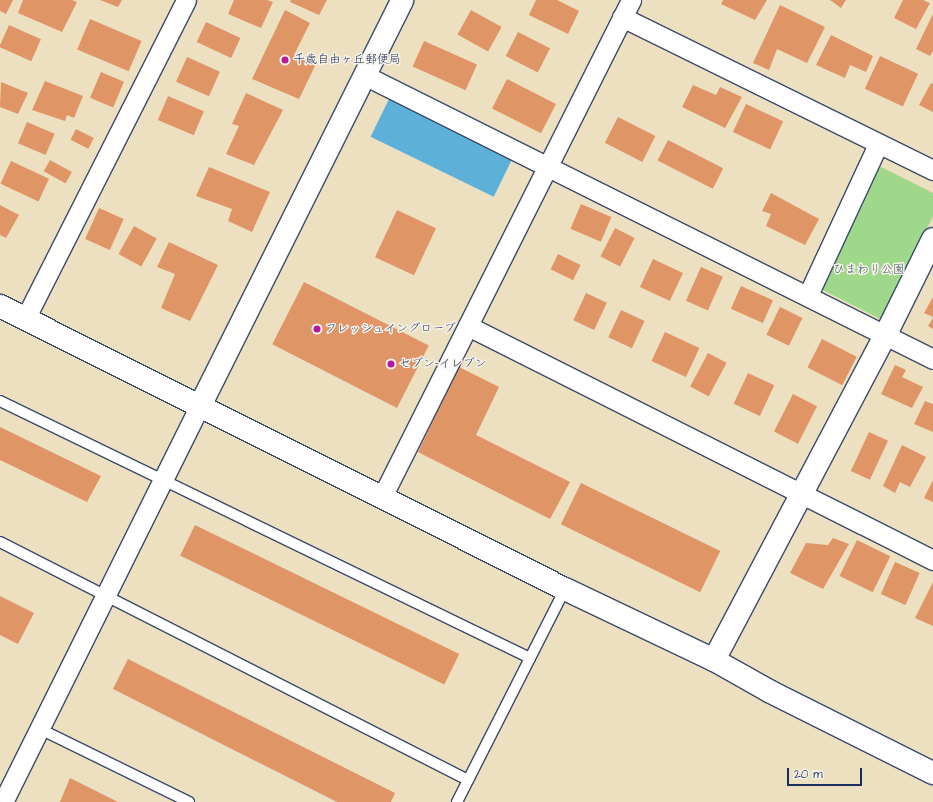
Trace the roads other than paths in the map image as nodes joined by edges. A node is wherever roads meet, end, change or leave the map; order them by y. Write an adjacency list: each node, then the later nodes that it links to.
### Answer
1 (186, 0): 12 (street)
2 (402, 0): 5 (street)
3 (631, 0): 4 (street)
4 (622, 17): 6 (street); 7 (street)
5 (364, 75): 7 (street); 17 (street)
6 (878, 144): 8 (street); 10 (street)
7 (548, 165): 10 (street); 13 (street)
8 (933, 170)
9 (933, 239): 14 (street)
10 (808, 295): 14 (street)
11 (0, 306): 12 (street)
12 (26, 319): 17 (street)
13 (468, 326): 19 (street); 20 (street)
14 (885, 336): 15 (street); 19 (street)
15 (933, 359)
16 (0, 401): 18 (lane)
17 (200, 406): 18 (street); 20 (street)
18 (162, 481): 24 (street); 25 (lane)
19 (802, 495): 22 (street); 26 (street)
20 (382, 497): 23 (street)
21 (0, 542): 24 (lane)
22 (933, 560)
23 (565, 589): 25 (lane); 26 (street)
24 (105, 596): 27 (street); 29 (lane)
25 (530, 658): 29 (lane)
26 (714, 660): 28 (street)
27 (40, 729): 30 (street); 31 (lane)
28 (933, 773)
29 (468, 780): 32 (lane)
30 (3, 802)
31 (189, 802)
32 (457, 802)

